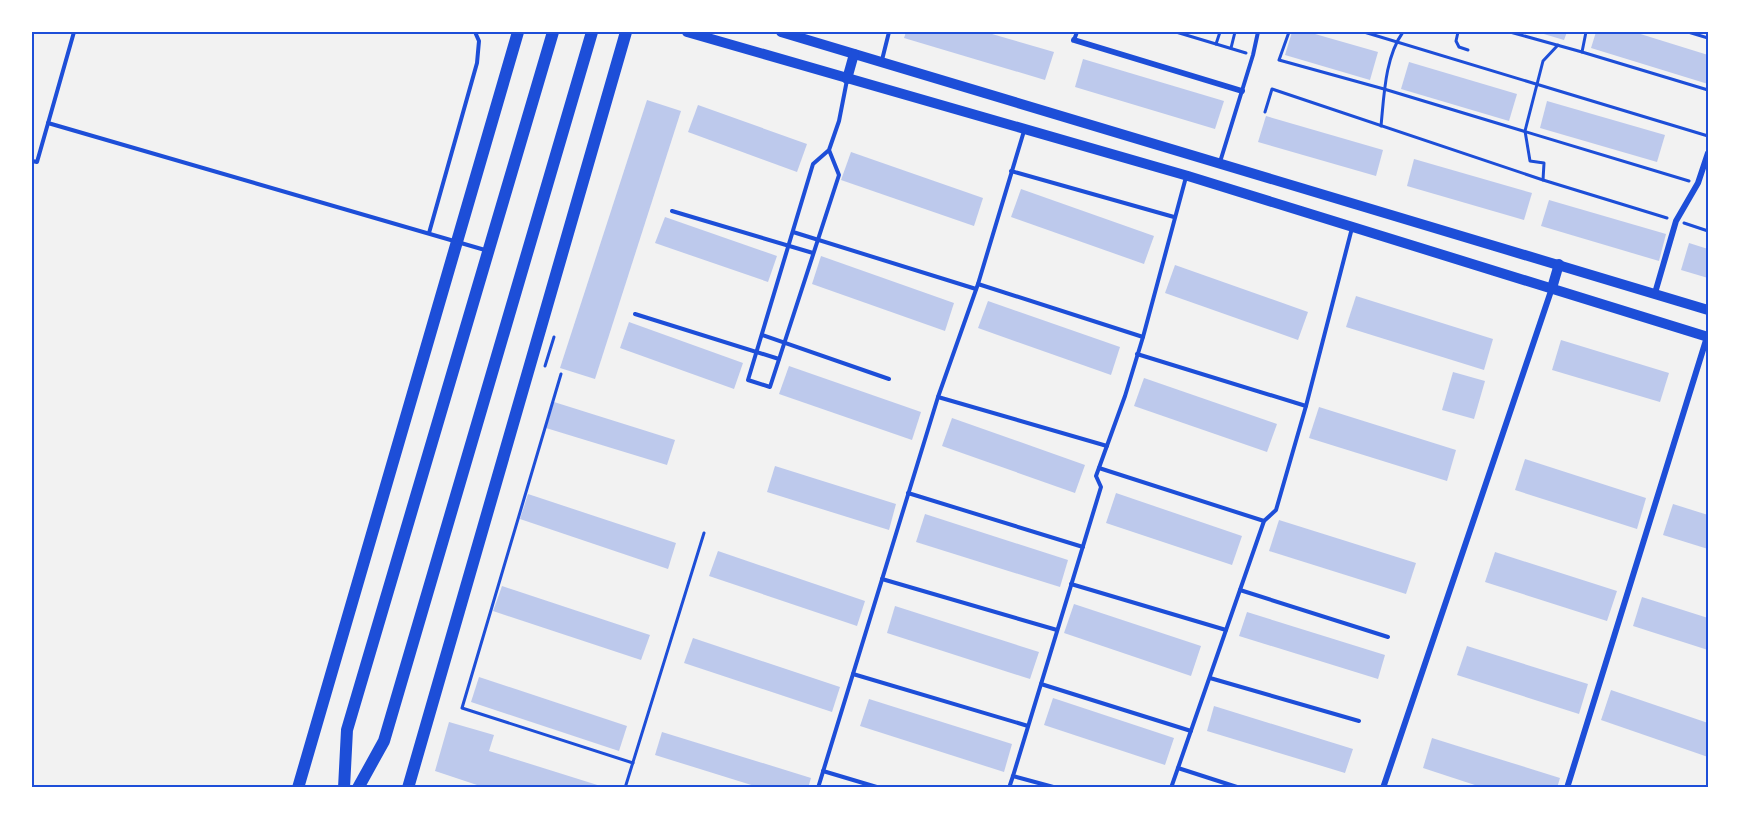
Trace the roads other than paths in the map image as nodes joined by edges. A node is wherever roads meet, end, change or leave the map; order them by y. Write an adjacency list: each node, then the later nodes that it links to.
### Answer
1 (74, 32): 17 (lane)
2 (475, 32): 30 (lane)
3 (518, 32): 32 (main road)
4 (553, 32): 34 (main road)
5 (592, 32): 74 (main road)
6 (626, 32): 75 (main road)
7 (687, 32): 15 (main road)
8 (781, 32): 13 (main road)
9 (889, 32): 14 (lane)
10 (1077, 32): 12 (lane)
11 (1258, 32): 16 (lane)
12 (1074, 40): 16 (street)
13 (854, 54): 14 (main road); 15 (main road)
14 (881, 62): 22 (main road)
15 (847, 79): 18 (main road); 19 (lane)
16 (1242, 91): 22 (lane)
17 (48, 123): 21 (lane); 30 (lane)
18 (1024, 130): 23 (lane); 24 (main road)
19 (829, 150): 29 (lane); 31 (lane)
20 (1708, 153): 39 (street)
21 (32, 160)
22 (1215, 162): 25 (main road); 36 (main road)
23 (1011, 171): 27 (lane); 37 (lane)
24 (1186, 176): 25 (main road); 27 (lane)
25 (1204, 182): 28 (main road)
26 (672, 211): 33 (lane)
27 (1174, 217): 43 (lane)
28 (1352, 227): 38 (main road); 51 (lane)
29 (792, 232): 31 (lane); 33 (lane)
30 (429, 234): 32 (lane)
31 (817, 239): 35 (lane); 37 (lane)
32 (456, 242): 34 (lane); 72 (main road)
33 (788, 246): 35 (lane); 42 (lane)
34 (489, 251): 73 (main road)
35 (813, 253): 45 (lane)
36 (1559, 264): 38 (main road); 39 (main road)
37 (977, 287): 43 (lane); 50 (lane)
38 (1552, 288): 44 (main road); 82 (street)
39 (1655, 293): 40 (main road)
40 (1708, 310)
41 (635, 314): 46 (lane)
42 (762, 335): 45 (lane); 46 (lane)
43 (1143, 337): 47 (lane)
44 (1708, 337): 83 (street)
45 (784, 342): 48 (lane); 49 (lane)
46 (757, 352): 48 (lane); 48 (lane)
47 (1137, 354): 51 (lane); 52 (lane)
48 (779, 359)
49 (889, 379)
50 (938, 397): 52 (lane); 54 (lane)
51 (1306, 406): 55 (lane)
52 (1107, 446): 53 (lane)
53 (1099, 468): 55 (lane); 56 (lane)
54 (908, 493): 56 (lane); 57 (lane)
55 (1264, 520): 59 (lane)
56 (1083, 547): 58 (lane)
57 (882, 579): 60 (lane); 63 (lane)
58 (1071, 584): 60 (lane); 61 (lane)
59 (1240, 590): 61 (lane); 62 (lane)
60 (1057, 630): 65 (lane)
61 (1226, 630): 64 (lane)
62 (1388, 637)
63 (853, 674): 67 (lane); 70 (lane)
64 (1210, 678): 66 (lane); 68 (lane)
65 (1041, 684): 67 (lane); 68 (lane)
66 (1359, 721)
67 (1028, 726): 71 (lane)
68 (1191, 731): 69 (lane)
69 (1178, 768): 80 (lane); 81 (lane)
70 (823, 771): 76 (lane); 77 (lane)
71 (1013, 776): 78 (lane); 79 (lane)
72 (298, 788)
73 (344, 788)
74 (358, 788)
75 (408, 788)
76 (818, 788)
77 (880, 788)
78 (1009, 788)
79 (1057, 788)
80 (1171, 788)
81 (1240, 788)
82 (1383, 788)
83 (1567, 788)

